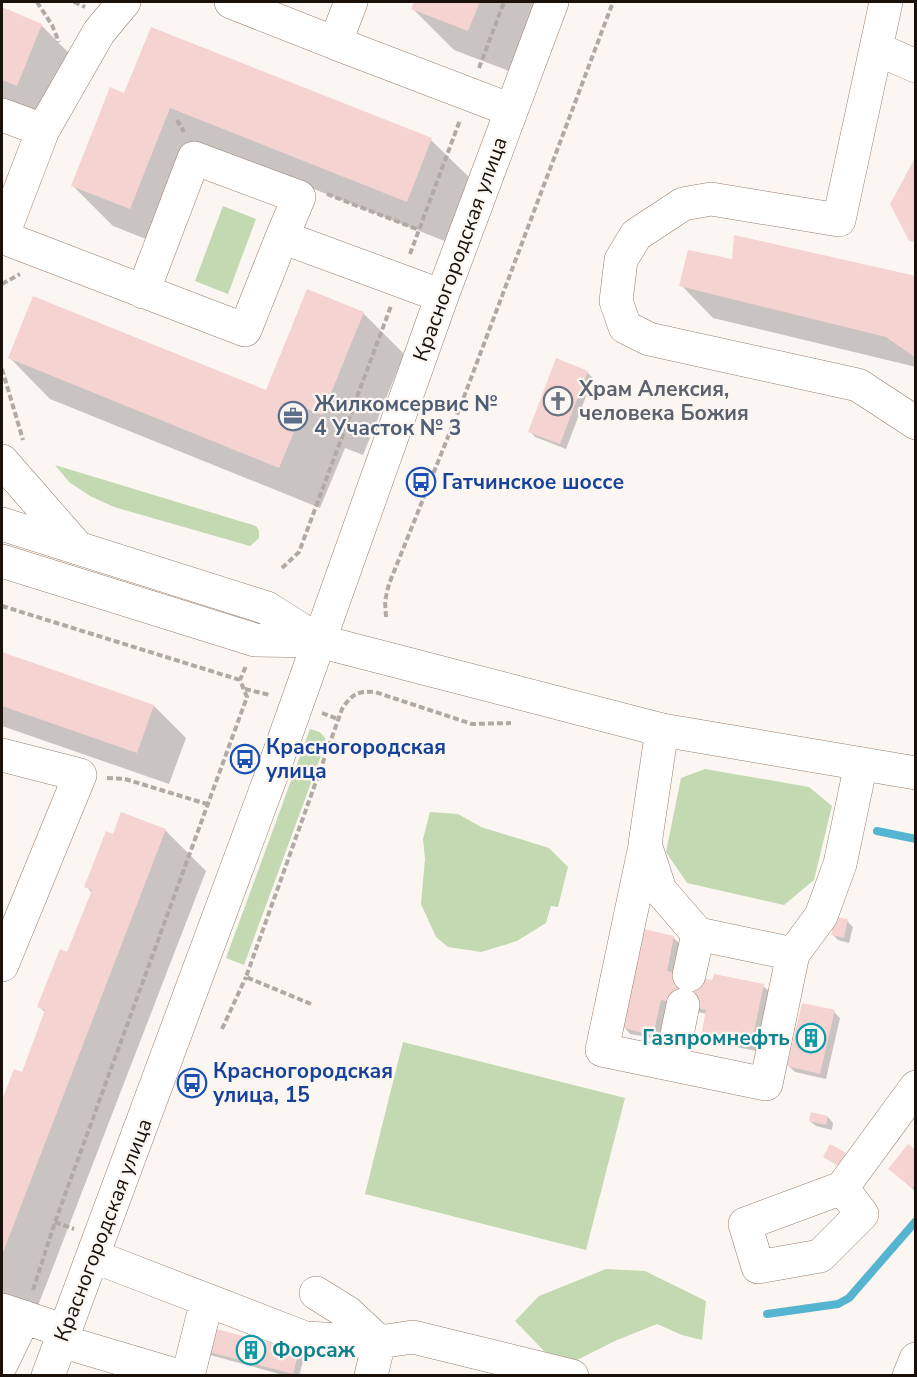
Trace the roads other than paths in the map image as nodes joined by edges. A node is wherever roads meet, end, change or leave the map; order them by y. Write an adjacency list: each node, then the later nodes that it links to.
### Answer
1 (124, 2): 11 (street)
2 (231, 2): 6 (street)
3 (351, 2): 6 (street)
4 (552, 2): 9 (street, Красногородская улица)
5 (886, 2): 7 (street)
6 (335, 43): 9 (street)
7 (877, 49): 8 (street); 15 (street)
8 (915, 66)
9 (511, 110): 14 (street, Красногородская улица)
10 (2, 115): 11 (street)
11 (43, 130): 13 (street)
12 (282, 237): 13 (street); 13 (street); 14 (street)
13 (143, 292)
14 (442, 296): 20 (street, Красногородская улица)
15 (915, 423)
16 (13, 453): 18 (street)
17 (2, 524): 18 (street)
18 (78, 548): 20 (street)
19 (2, 561): 20 (street)
20 (319, 641): 21 (street); 32 (street, Красногородская улица)
21 (662, 730): 23 (street); 25 (street)
22 (2, 755): 28 (street)
23 (861, 764): 24 (street); 27 (street)
24 (915, 773)
25 (645, 844): 26 (street); 29 (street)
26 (698, 934): 27 (street); 29 (street)
27 (793, 954): 29 (street)
28 (2, 965)
29 (671, 1064)
30 (915, 1087): 31 (street)
31 (842, 1188)
32 (86, 1244): 34 (street); 36 (street, Красногородская улица)
33 (316, 1293): 37 (street)
34 (207, 1300): 37 (street); 40 (street)
35 (13, 1314): 36 (street); 39 (street)
36 (63, 1336): 40 (street); 41 (street, Красногородская улица)
37 (380, 1342): 42 (street); 43 (street)
38 (915, 1359): 44 (street)
39 (2, 1363)
40 (174, 1374)
41 (48, 1376)
42 (371, 1376)
43 (572, 1376)
44 (909, 1376)

